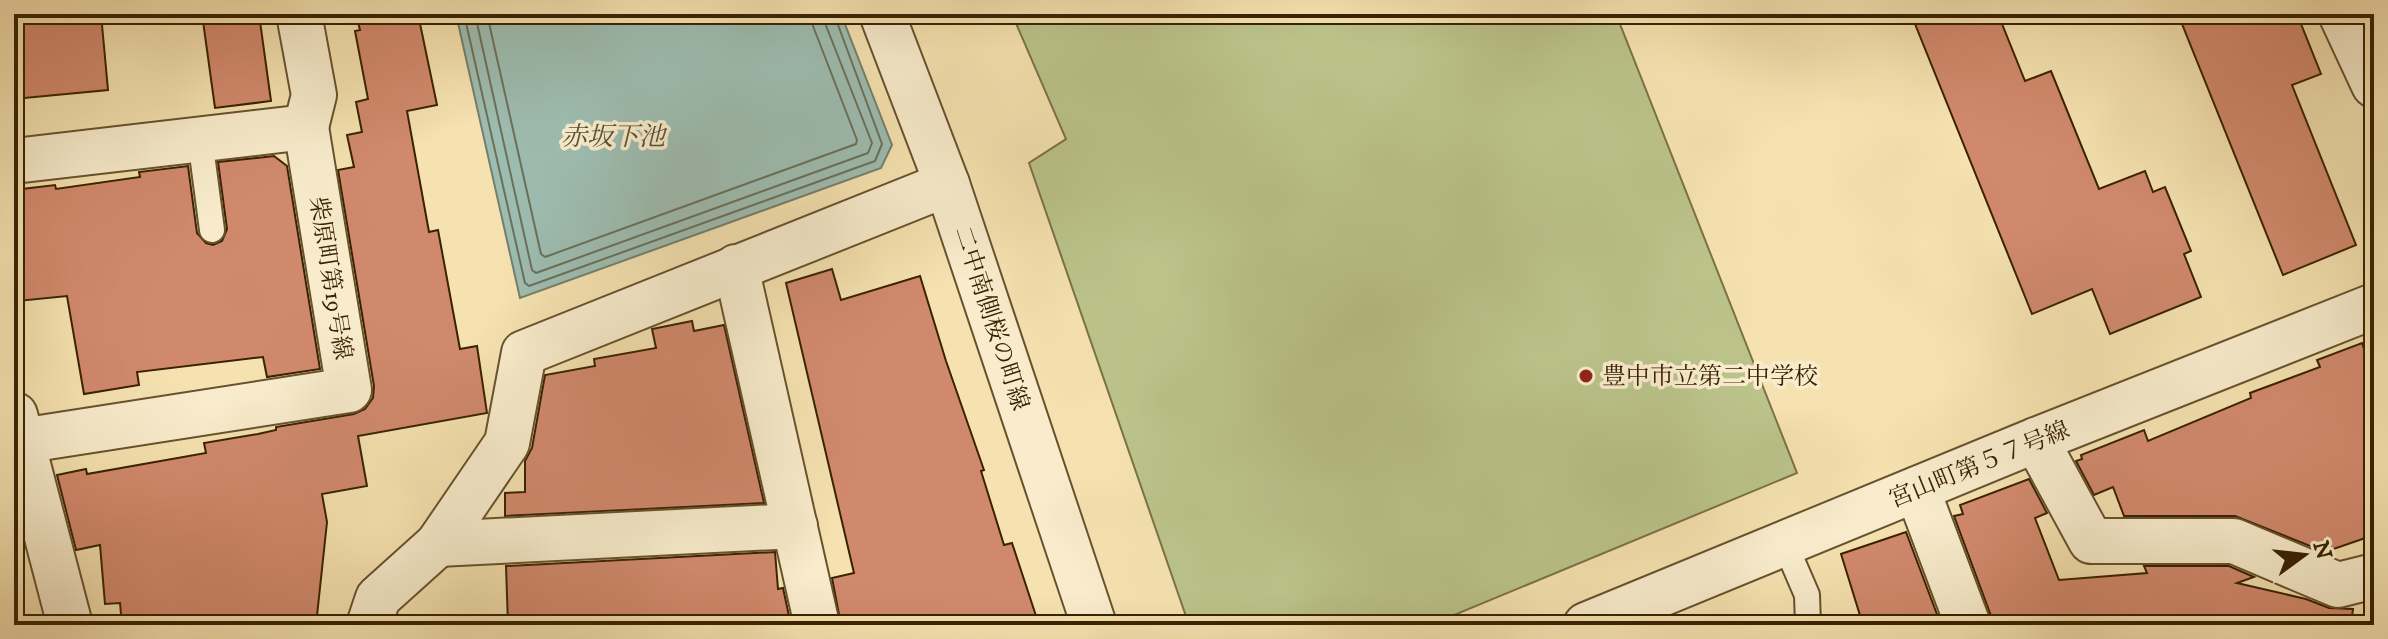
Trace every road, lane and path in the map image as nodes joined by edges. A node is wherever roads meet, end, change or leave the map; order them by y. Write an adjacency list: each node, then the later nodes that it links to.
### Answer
1 (299, 14): 5 (street)
2 (882, 14): 8 (street, 二中南側桜の町線)
3 (2341, 14): 4 (street)
4 (2371, 73)
5 (306, 127): 6 (street); 12 (street, 柴原町第19号線)
6 (200, 139): 7 (street); 9 (lane)
7 (14, 161)
8 (947, 184): 10 (street); 22 (street, 二中南側桜の町線)
9 (212, 230)
10 (736, 267): 15 (street); 16 (street)
11 (2374, 306): 13 (street, 宮山町第５７号線)
12 (17, 426): 19 (street)
13 (2036, 440): 14 (street, 宮山町第５７号線); 18 (street)
14 (1917, 489): 17 (street, 宮山町第５７号線); 25 (street)
15 (795, 526): 16 (street); 21 (street)
16 (438, 544): 20 (street)
17 (1785, 544): 23 (street, 宮山町第５７号線); 24 (lane)
18 (2374, 576)
19 (60, 622)
20 (369, 625)
21 (817, 625)
22 (1094, 625)
23 (1586, 625)
24 (1808, 625)
25 (1968, 625)

